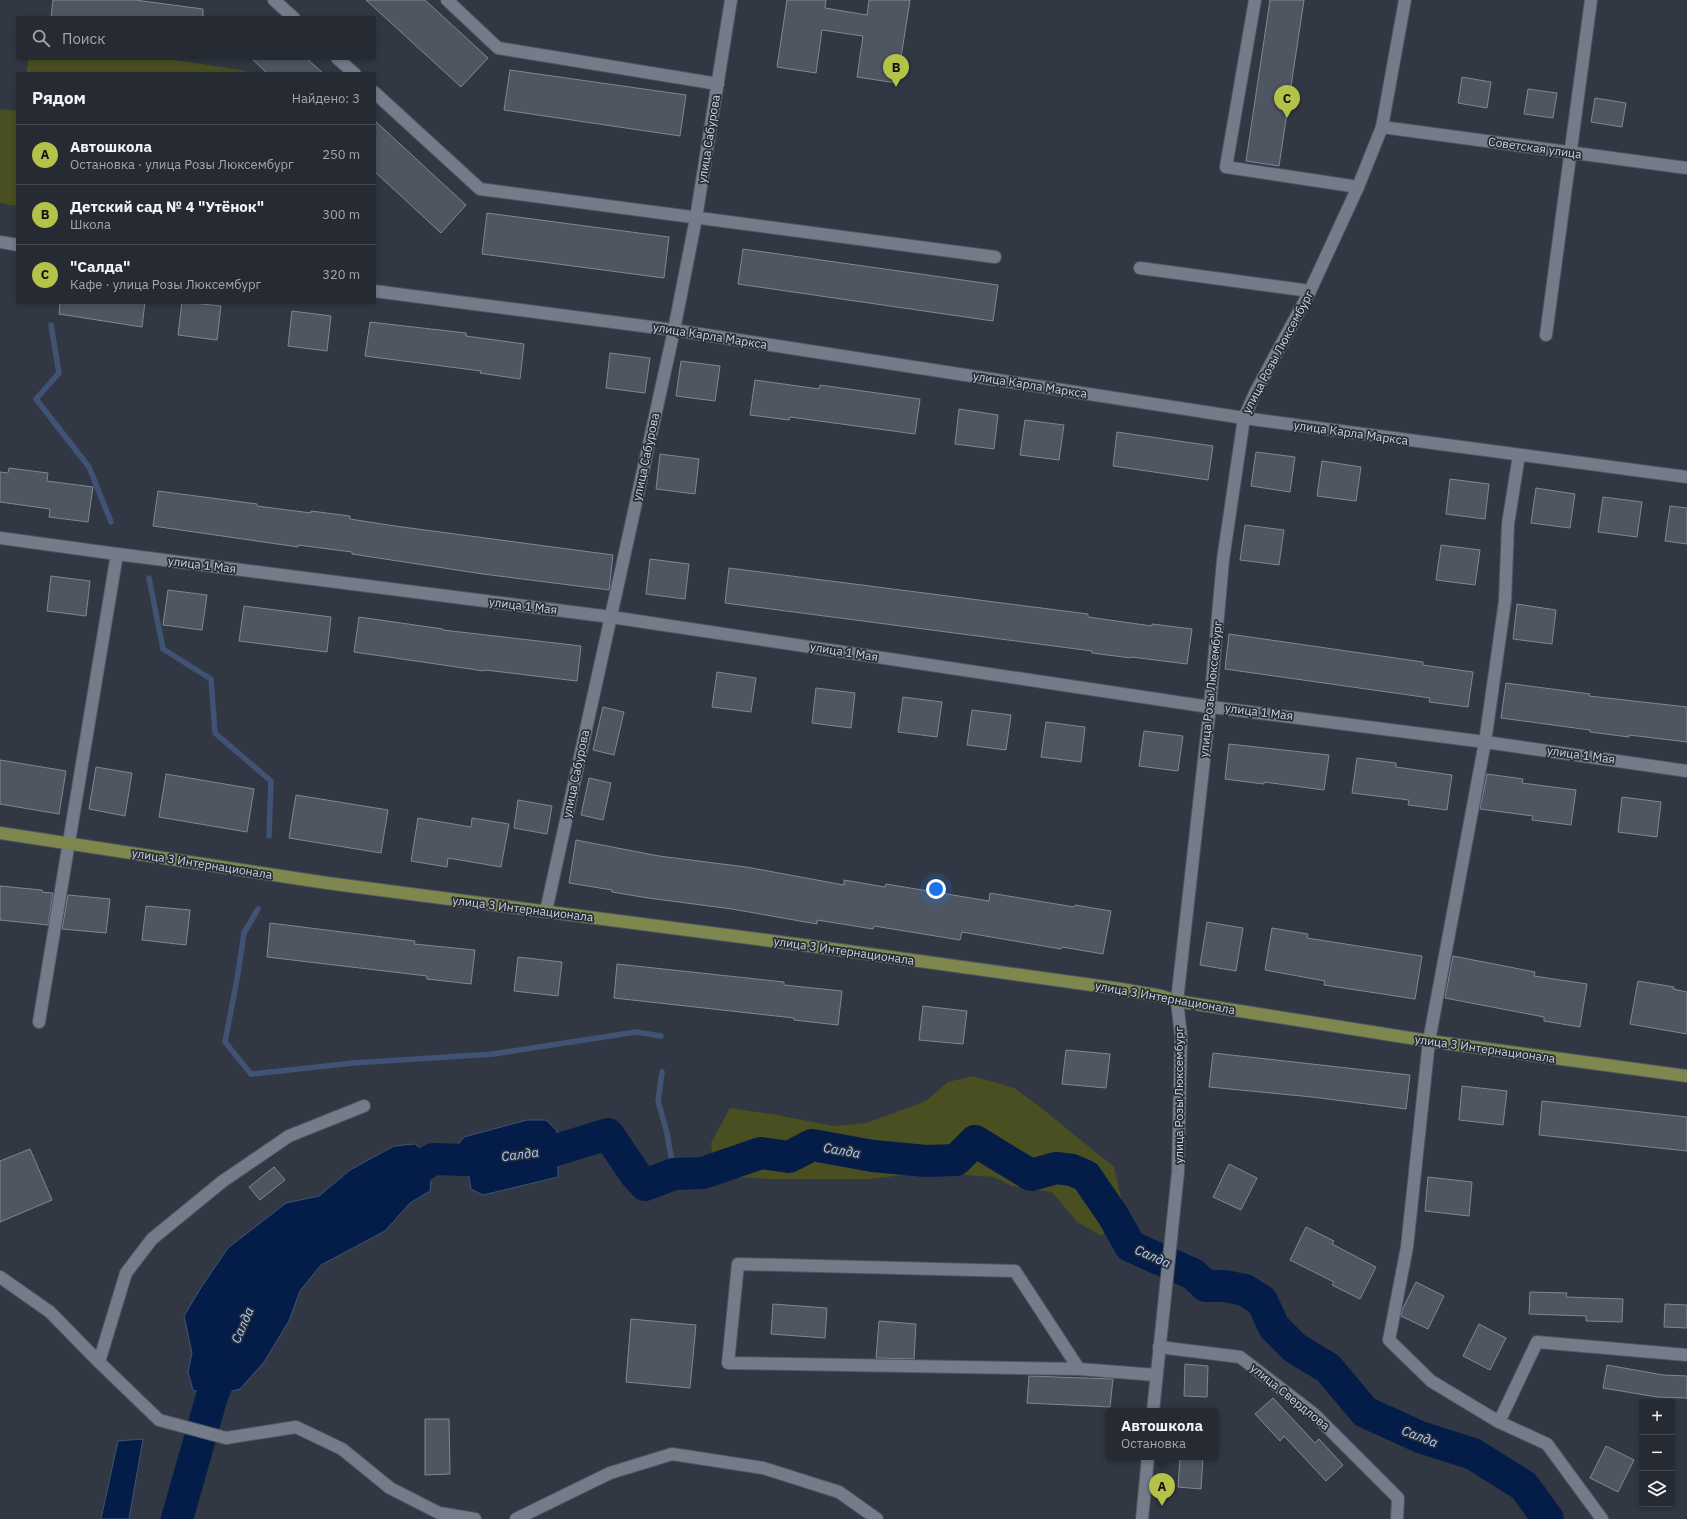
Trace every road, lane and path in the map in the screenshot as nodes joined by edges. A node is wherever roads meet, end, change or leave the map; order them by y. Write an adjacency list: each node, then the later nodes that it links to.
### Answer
1 (274, 0): 7 (street)
2 (447, 0): 10 (street)
3 (731, 0): 10 (street, улица Сабурова)
4 (1255, 0): 15 (street)
5 (1405, 0): 12 (street, улица Розы Люксембург)
6 (1591, 0): 13 (street)
7 (292, 16)
8 (340, 60): 9 (street)
9 (353, 72)
10 (718, 84): 16 (street, улица Сабурова)
11 (376, 94): 16 (street)
12 (1382, 127): 13 (street, Советская улица); 15 (street, улица Розы Люксембург)
13 (1570, 152): 14 (street, Советская улица); 24 (street)
14 (1687, 168)
15 (1358, 187): 22 (street, улица Розы Люксембург)
16 (696, 218): 19 (street); 23 (street, улица Сабурова)
17 (0, 242): 18 (street)
18 (16, 245)
19 (995, 257)
20 (1140, 268): 22 (street)
21 (376, 291): 23 (street, улица Карла Маркса)
22 (1310, 291): 25 (street, улица Розы Люксембург)
23 (674, 330): 25 (street, улица Карла Маркса); 30 (street, улица Сабурова)
24 (1546, 335)
25 (1244, 418): 26 (street, улица Карла Маркса); 31 (street, улица Розы Люксембург)
26 (1518, 455): 27 (street, улица Карла Маркса); 32 (street)
27 (1687, 478)
28 (0, 538): 29 (street, улица 1 Мая)
29 (117, 554): 30 (street, улица 1 Мая); 35 (street)
30 (611, 617): 31 (street, улица 1 Мая); 36 (street, улица Сабурова)
31 (1210, 706): 32 (street, улица 1 Мая); 37 (street, улица Розы Люксембург)
32 (1485, 742): 33 (street, улица 1 Мая); 39 (street)
33 (1687, 771)
34 (0, 833): 35 (main road, улица 3 Интернационала)
35 (68, 843): 36 (main road, улица 3 Интернационала); 38 (street)
36 (546, 912): 37 (main road, улица 3 Интернационала)
37 (1177, 1001): 39 (main road, улица 3 Интернационала); 43 (street, улица Розы Люксембург)
38 (39, 1022)
39 (1429, 1041): 40 (main road, улица 3 Интернационала); 49 (street)
40 (1687, 1076)
41 (364, 1106): 45 (street)
42 (0, 1277): 45 (street)
43 (1159, 1347): 47 (street, улица Розы Люксембург); 55 (street, улица Свердлова)
44 (1687, 1355): 49 (street)
45 (99, 1362): 51 (street)
46 (1079, 1369): 46 (street); 47 (street)
47 (1156, 1375): 48 (street, улица Розы Люксембург)
48 (1153, 1408)
49 (1499, 1422): 56 (street)
50 (1148, 1460): 54 (street)
51 (476, 1519)
52 (516, 1519): 53 (street)
53 (878, 1519)
54 (1142, 1519)
55 (1397, 1519)
56 (1602, 1519)

